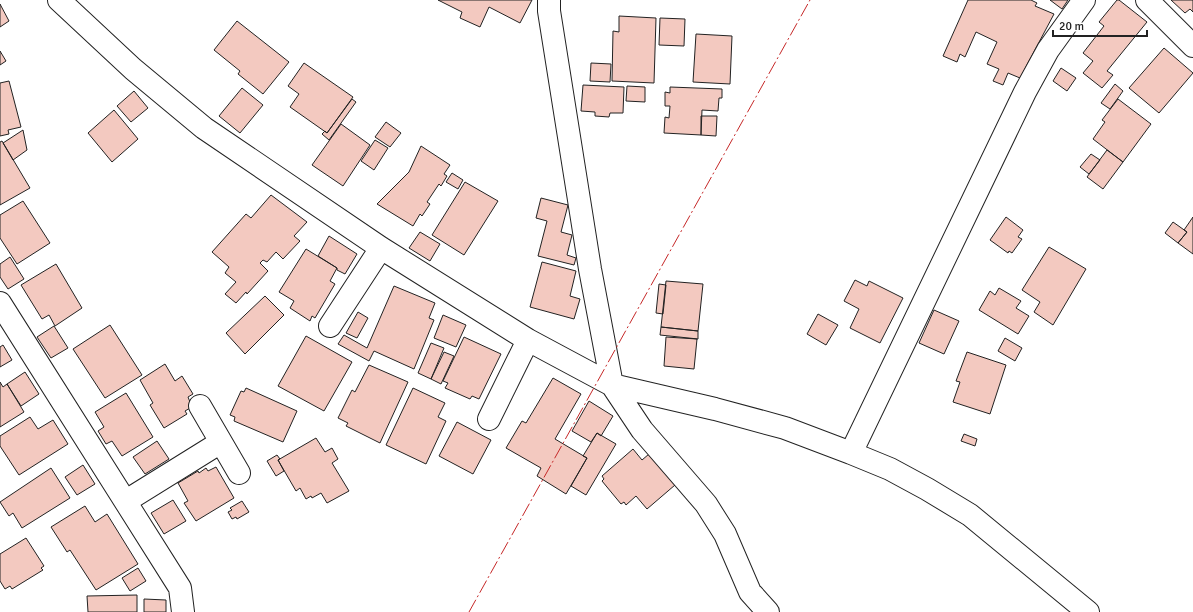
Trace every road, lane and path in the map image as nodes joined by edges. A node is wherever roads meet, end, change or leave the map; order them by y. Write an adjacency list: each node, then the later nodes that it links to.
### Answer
1 (59, 0): 6 (street)
2 (549, 0): 10 (street)
3 (1084, 0): 14 (street)
4 (1147, 0): 5 (street)
5 (1193, 46)
6 (381, 248): 8 (street); 9 (street)
7 (0, 302): 16 (street)
8 (330, 326)
9 (528, 340): 10 (street); 12 (street)
10 (612, 385): 14 (street); 18 (street)
11 (200, 406): 13 (street)
12 (489, 418)
13 (221, 442): 15 (street); 16 (street)
14 (851, 452): 19 (street)
15 (240, 473)
16 (126, 502): 17 (street)
17 (183, 612)
18 (768, 612)
19 (1088, 612)

